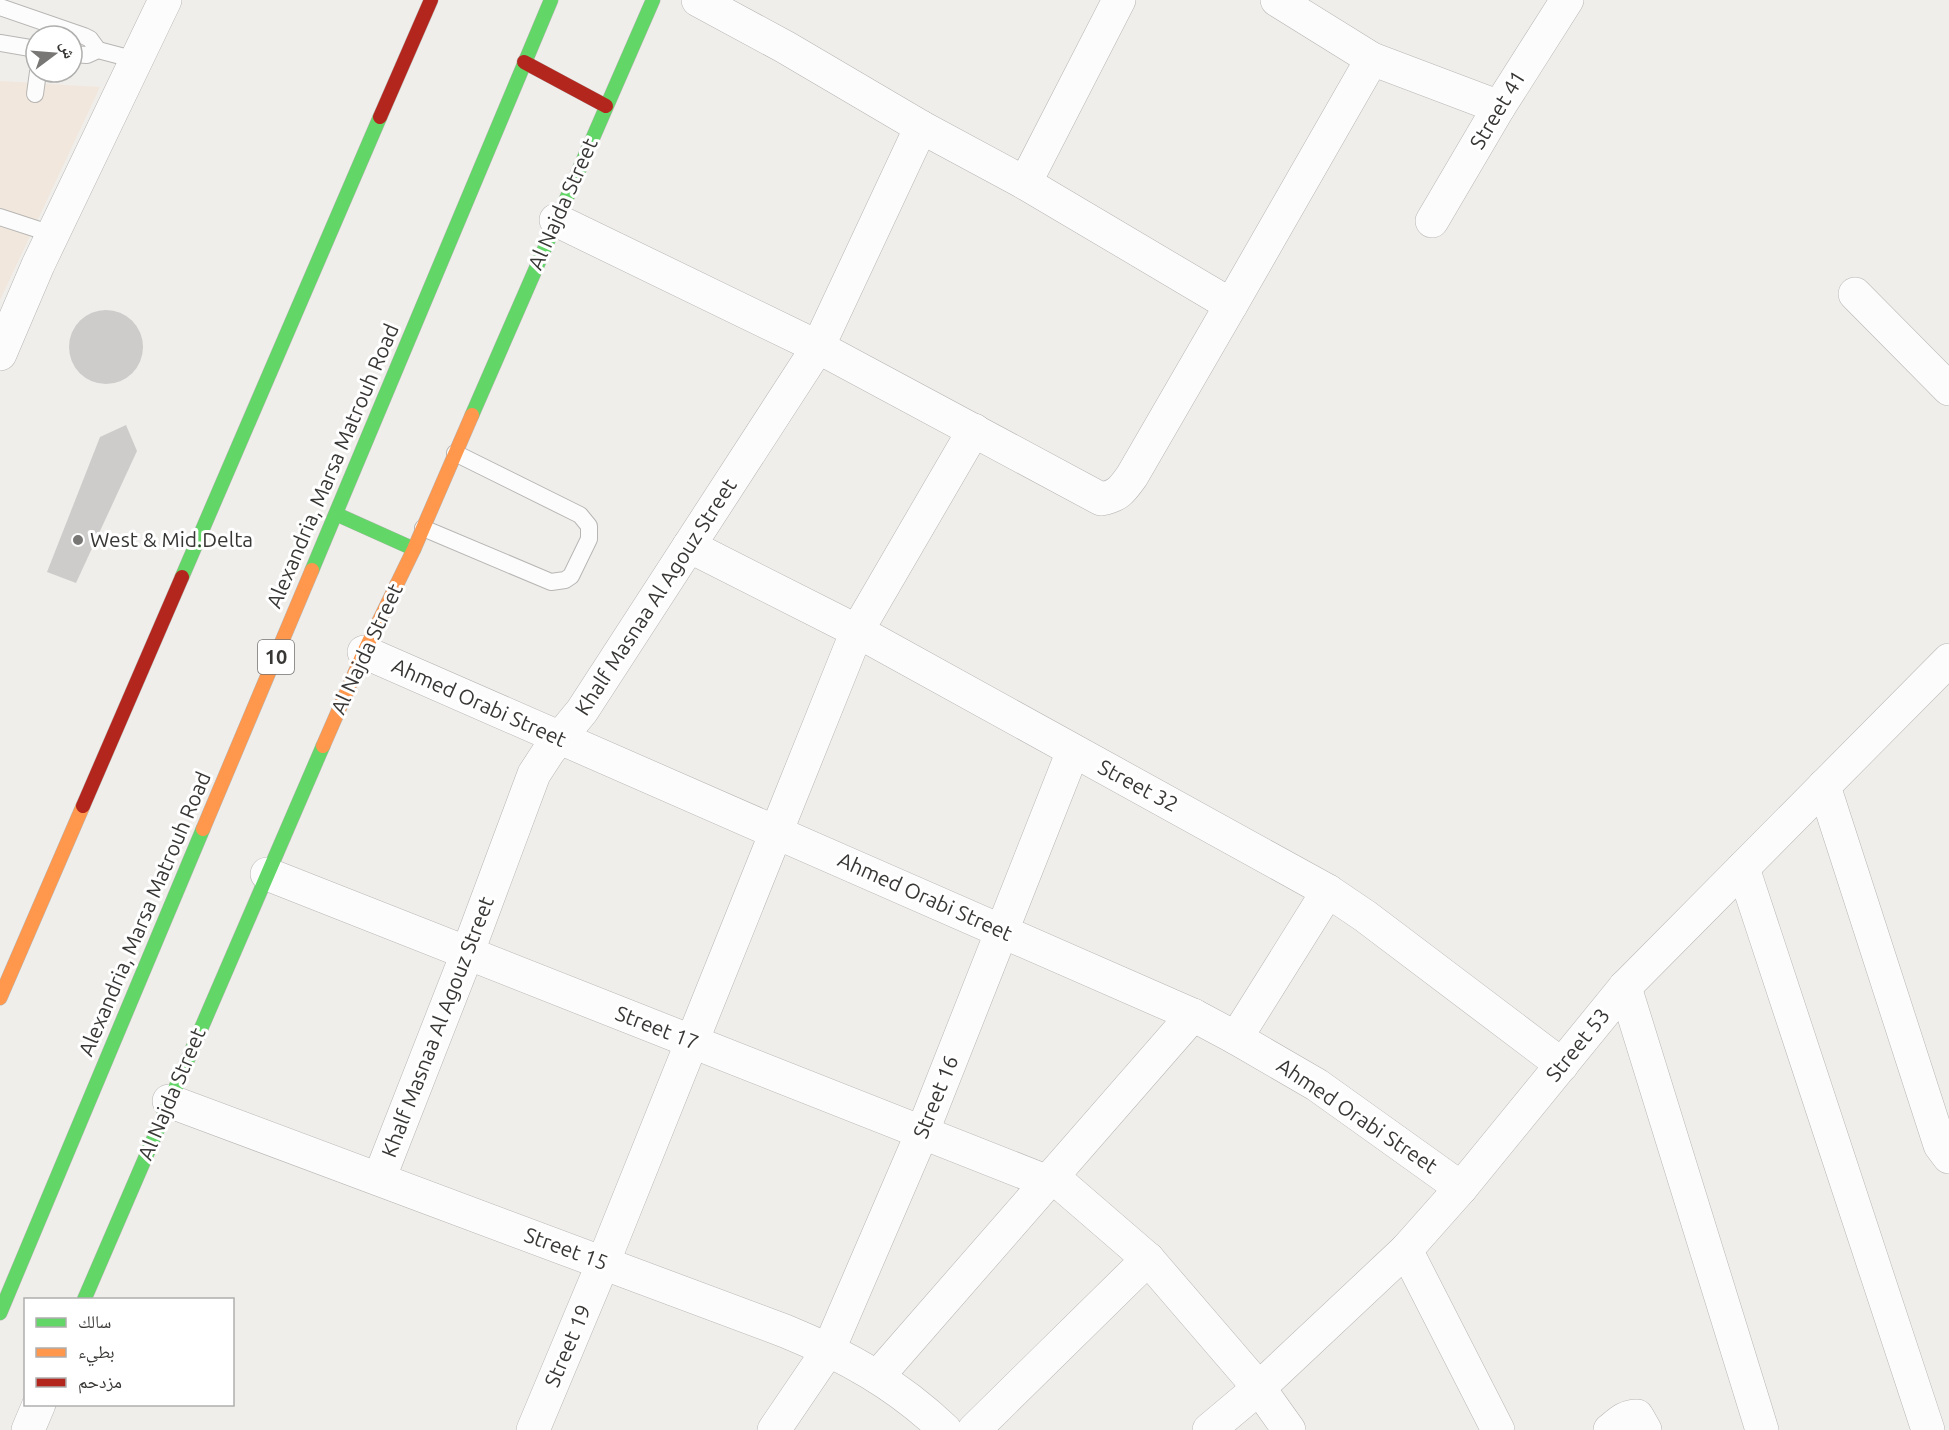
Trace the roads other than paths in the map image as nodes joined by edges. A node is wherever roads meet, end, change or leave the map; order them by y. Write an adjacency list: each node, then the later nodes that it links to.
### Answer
1 (165, 0): 15 (street)
2 (431, 0): 51 (main road)
3 (550, 0): 16 (main road, Alexandria, Marsa Matrouh Road / 10)
4 (653, 0): 19 (main road, Al Najda Street)
5 (698, 0): 21 (street)
6 (1119, 0): 22 (street)
7 (1277, 0): 14 (street)
8 (1567, 0): 20 (street, Street 41)
9 (0, 7): 12 (lane)
10 (0, 43): 11 (lane)
11 (24, 47)
12 (98, 50): 13 (lane); 15 (lane)
13 (84, 55)
14 (1372, 59): 20 (street); 28 (street)
15 (136, 60): 26 (street)
16 (524, 62): 19 (main road); 34 (main road, Alexandria, Marsa Matrouh Road / 10)
17 (36, 84): 18 (lane)
18 (35, 94)
19 (606, 106): 24 (main road, Al Najda Street)
20 (1499, 107): 25 (street, Street 41)
21 (921, 127): 22 (street); 30 (street, Khalf Masnaa Al Agouz Street)
22 (1025, 183): 28 (street)
23 (0, 217): 26 (lane)
24 (555, 220): 30 (street); 33 (main road, Al Najda Street)
25 (1432, 221)
26 (52, 234): 29 (street)
27 (1855, 294): 31 (street)
28 (1231, 305): 32 (street)
29 (2, 346)
30 (818, 347): 32 (street); 36 (street, Khalf Masnaa Al Agouz Street)
31 (1949, 389)
32 (974, 430): 38 (street, Street 19)
33 (455, 453): 35 (main road, Al Najda Street); 35 (lane)
34 (336, 514): 37 (main road); 66 (main road, Alexandria, Marsa Matrouh Road / 10)
35 (423, 528): 37 (main road, Al Najda Street)
36 (689, 546): 38 (street, Street 32); 41 (street, Khalf Masnaa Al Agouz Street)
37 (414, 549): 39 (main road, Al Najda Street)
38 (857, 631): 42 (street, Street 32); 44 (street, Street 19)
39 (364, 652): 41 (street, Ahmed Orabi Street); 46 (main road, Al Najda Street)
40 (1949, 660): 43 (street, Street 53)
41 (560, 738): 44 (street, Ahmed Orabi Street); 49 (street, Khalf Masnaa Al Agouz Street)
42 (1073, 751): 47 (street, Street 32); 48 (street, Street 16)
43 (1824, 786): 45 (street, Street 53); 58 (street)
44 (776, 832): 48 (street, Ahmed Orabi Street); 54 (street, Street 19)
45 (1743, 868): 50 (street, Street 53); 82 (street)
46 (267, 874): 49 (street, Street 17); 56 (main road, Al Najda Street)
47 (1328, 891): 53 (street); 55 (street, Street 32)
48 (1003, 931): 52 (street, Ahmed Orabi Street); 57 (street, Street 16)
49 (467, 954): 54 (street, Street 17); 59 (street, Khalf Masnaa Al Agouz Street)
50 (1625, 987): 55 (street, Street 53); 81 (street)
51 (0, 998)
52 (1193, 1015): 53 (street, Ahmed Orabi Street); 60 (street)
53 (1236, 1038): 61 (street, Ahmed Orabi Street)
54 (691, 1041): 57 (street, Street 17); 64 (street, Street 19)
55 (1562, 1065): 61 (street, Street 53)
56 (169, 1101): 59 (street, Street 15); 65 (main road, Al Najda Street)
57 (922, 1133): 60 (street, Street 17); 67 (street, Street 16)
58 (1949, 1157)
59 (379, 1179): 64 (street, Street 15)
60 (1050, 1179): 63 (street, Street 17); 68 (street)
61 (1461, 1188): 62 (street, Street 53)
62 (1406, 1250): 69 (street, Street 53); 78 (street)
63 (1148, 1259): 69 (street, Street 17); 75 (street)
64 (603, 1263): 67 (street, Street 15); 72 (street, Street 19)
65 (84, 1298)
66 (0, 1313)
67 (830, 1349): 68 (street, Street 15); 73 (street, Street 16)
68 (878, 1376): 74 (street, Street 15)
69 (1259, 1388): 76 (street, Street 53); 77 (street, Street 17)
70 (38, 1406): 71 (street)
71 (28, 1430)
72 (533, 1430)
73 (774, 1430)
74 (945, 1430)
75 (974, 1430)
76 (1209, 1430)
77 (1289, 1430)
78 (1498, 1430)
79 (1610, 1430): 80 (street)
80 (1645, 1430)
81 (1762, 1430)
82 (1928, 1430)

